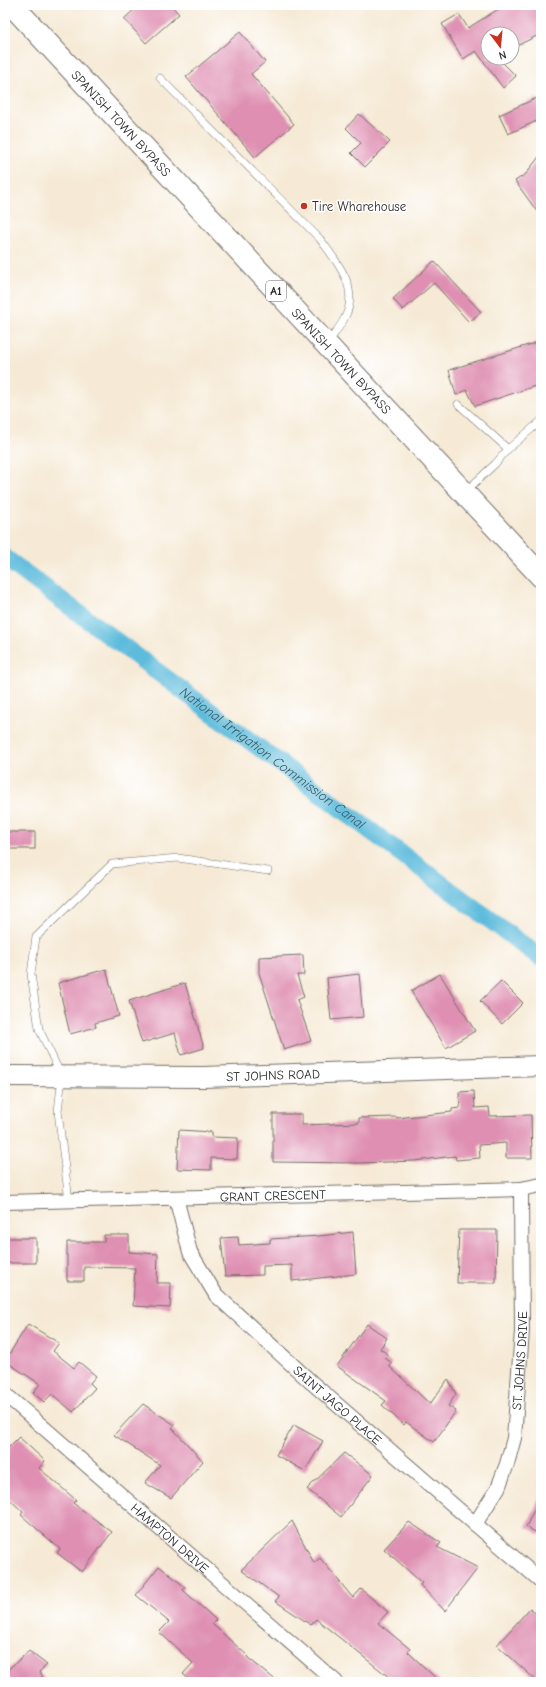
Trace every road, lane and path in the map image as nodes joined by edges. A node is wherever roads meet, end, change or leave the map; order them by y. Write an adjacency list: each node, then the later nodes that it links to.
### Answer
1 (16, 7): 3 (main road, SPANISH TOWN BYPASS / A1)
2 (160, 78): 3 (lane)
3 (326, 345): 7 (main road, SPANISH TOWN BYPASS / A1)
4 (458, 404): 6 (lane)
5 (541, 421): 6 (lane)
6 (508, 449): 7 (lane)
7 (464, 493): 8 (main road, SPANISH TOWN BYPASS / A1)
8 (541, 576)
9 (268, 871): 12 (lane)
10 (541, 1066): 12 (street, ST JOHNS ROAD)
11 (5, 1076): 12 (street, ST JOHNS ROAD)
12 (62, 1077): 16 (lane)
13 (541, 1184): 14 (street, GRANT CRESCENT)
14 (521, 1189): 15 (street, GRANT CRESCENT); 19 (street, ST. JOHNS DRIVE)
15 (176, 1198): 16 (street, GRANT CRESCENT); 19 (street, SAINT JAGO PLACE)
16 (69, 1201): 17 (street, GRANT CRESCENT)
17 (5, 1202)
18 (5, 1394): 21 (street, HAMPTON DRIVE)
19 (475, 1524): 20 (street, SAINT JAGO PLACE)
20 (541, 1581)
21 (336, 1682)

